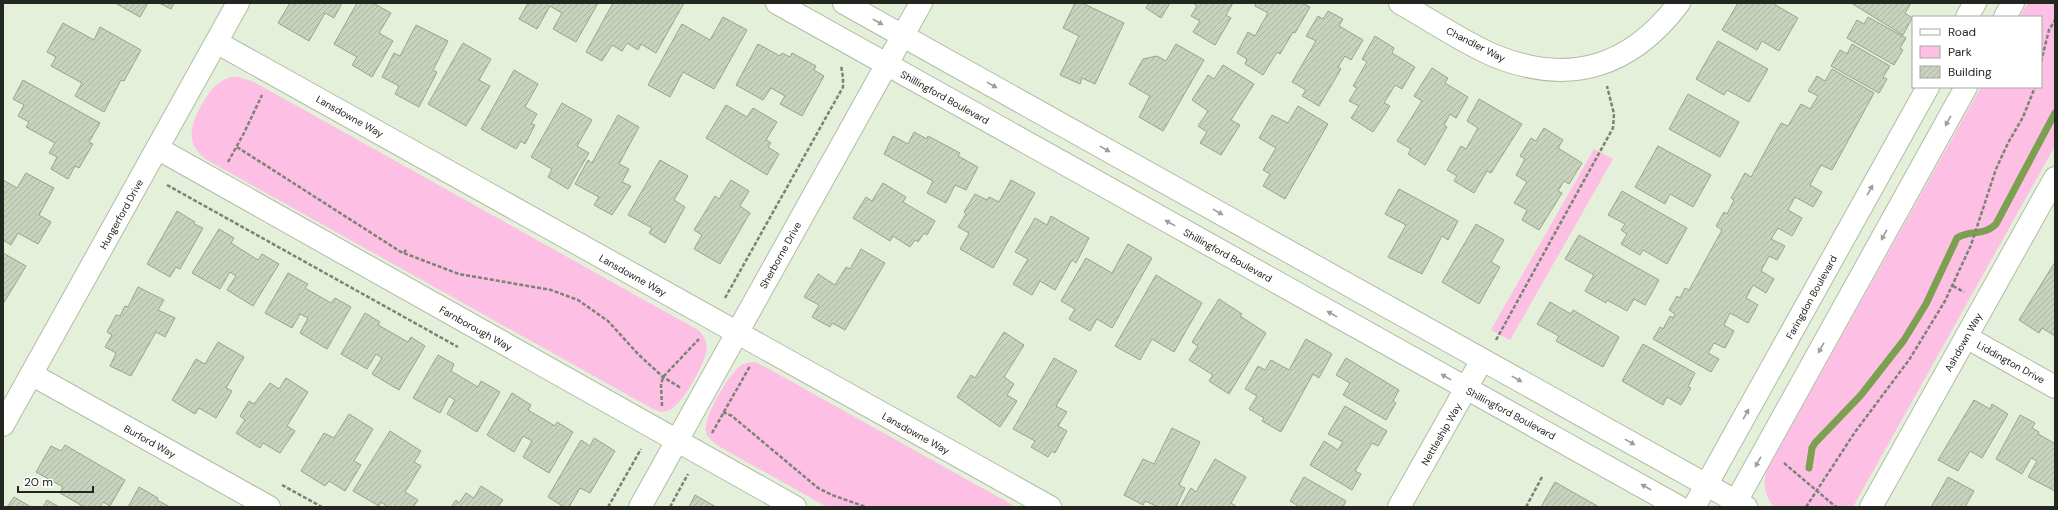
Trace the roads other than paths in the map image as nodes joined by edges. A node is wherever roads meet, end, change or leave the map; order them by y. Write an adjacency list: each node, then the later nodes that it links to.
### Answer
1 (238, 3): 12 (street, Hungerford Drive)
2 (777, 3): 13 (street, Shillingford Boulevard)
3 (844, 3): 11 (street, one-way to 11)
4 (920, 3): 11 (street, Sherborne Drive)
5 (1400, 3): 6 (street, Chandler Way)
6 (1679, 3)
7 (1975, 3): 9 (street)
8 (2013, 3): 10 (street)
9 (1968, 16)
10 (2006, 16)
11 (902, 36): 13 (street, Sherborne Drive); 20 (street, one-way to 20)
12 (216, 42): 16 (street, Hungerford Drive); 18 (street, Lansdowne Way)
13 (886, 64): 18 (street, Sherborne Drive); 23 (street, Shillingford Boulevard, one-way to 13)
14 (1927, 88): 26 (street, Faringdon Boulevard, one-way to 14)
15 (1965, 88): 27 (street, one-way to 27)
16 (157, 148): 21 (street, Hungerford Drive); 25 (street, Farnborough Way)
17 (2055, 178): 19 (street, Ashdown Way)
18 (736, 333): 25 (street, Sherborne Drive); 31 (street, Lansdowne Way)
19 (1966, 337): 22 (street, Liddington Drive); 35 (street, Ashdown Way)
20 (1482, 360): 23 (street, Nettleship Way); 26 (street, one-way to 26)
21 (31, 374): 24 (street, Hungerford Drive); 28 (street, Burford Way)
22 (2055, 387)
23 (1467, 389): 32 (street, Nettleship Way); 33 (street, Shillingford Boulevard, one-way to 23)
24 (3, 425)
25 (676, 441): 29 (street, Sherborne Drive); 30 (street, Farnborough Way)
26 (1706, 485): 27 (street); 34 (street, Faringdon Boulevard)
27 (1738, 505)
28 (269, 507)
29 (640, 507)
30 (795, 507)
31 (1050, 507)
32 (1399, 507)
33 (1679, 507)
34 (1694, 507)
35 (1871, 507)

